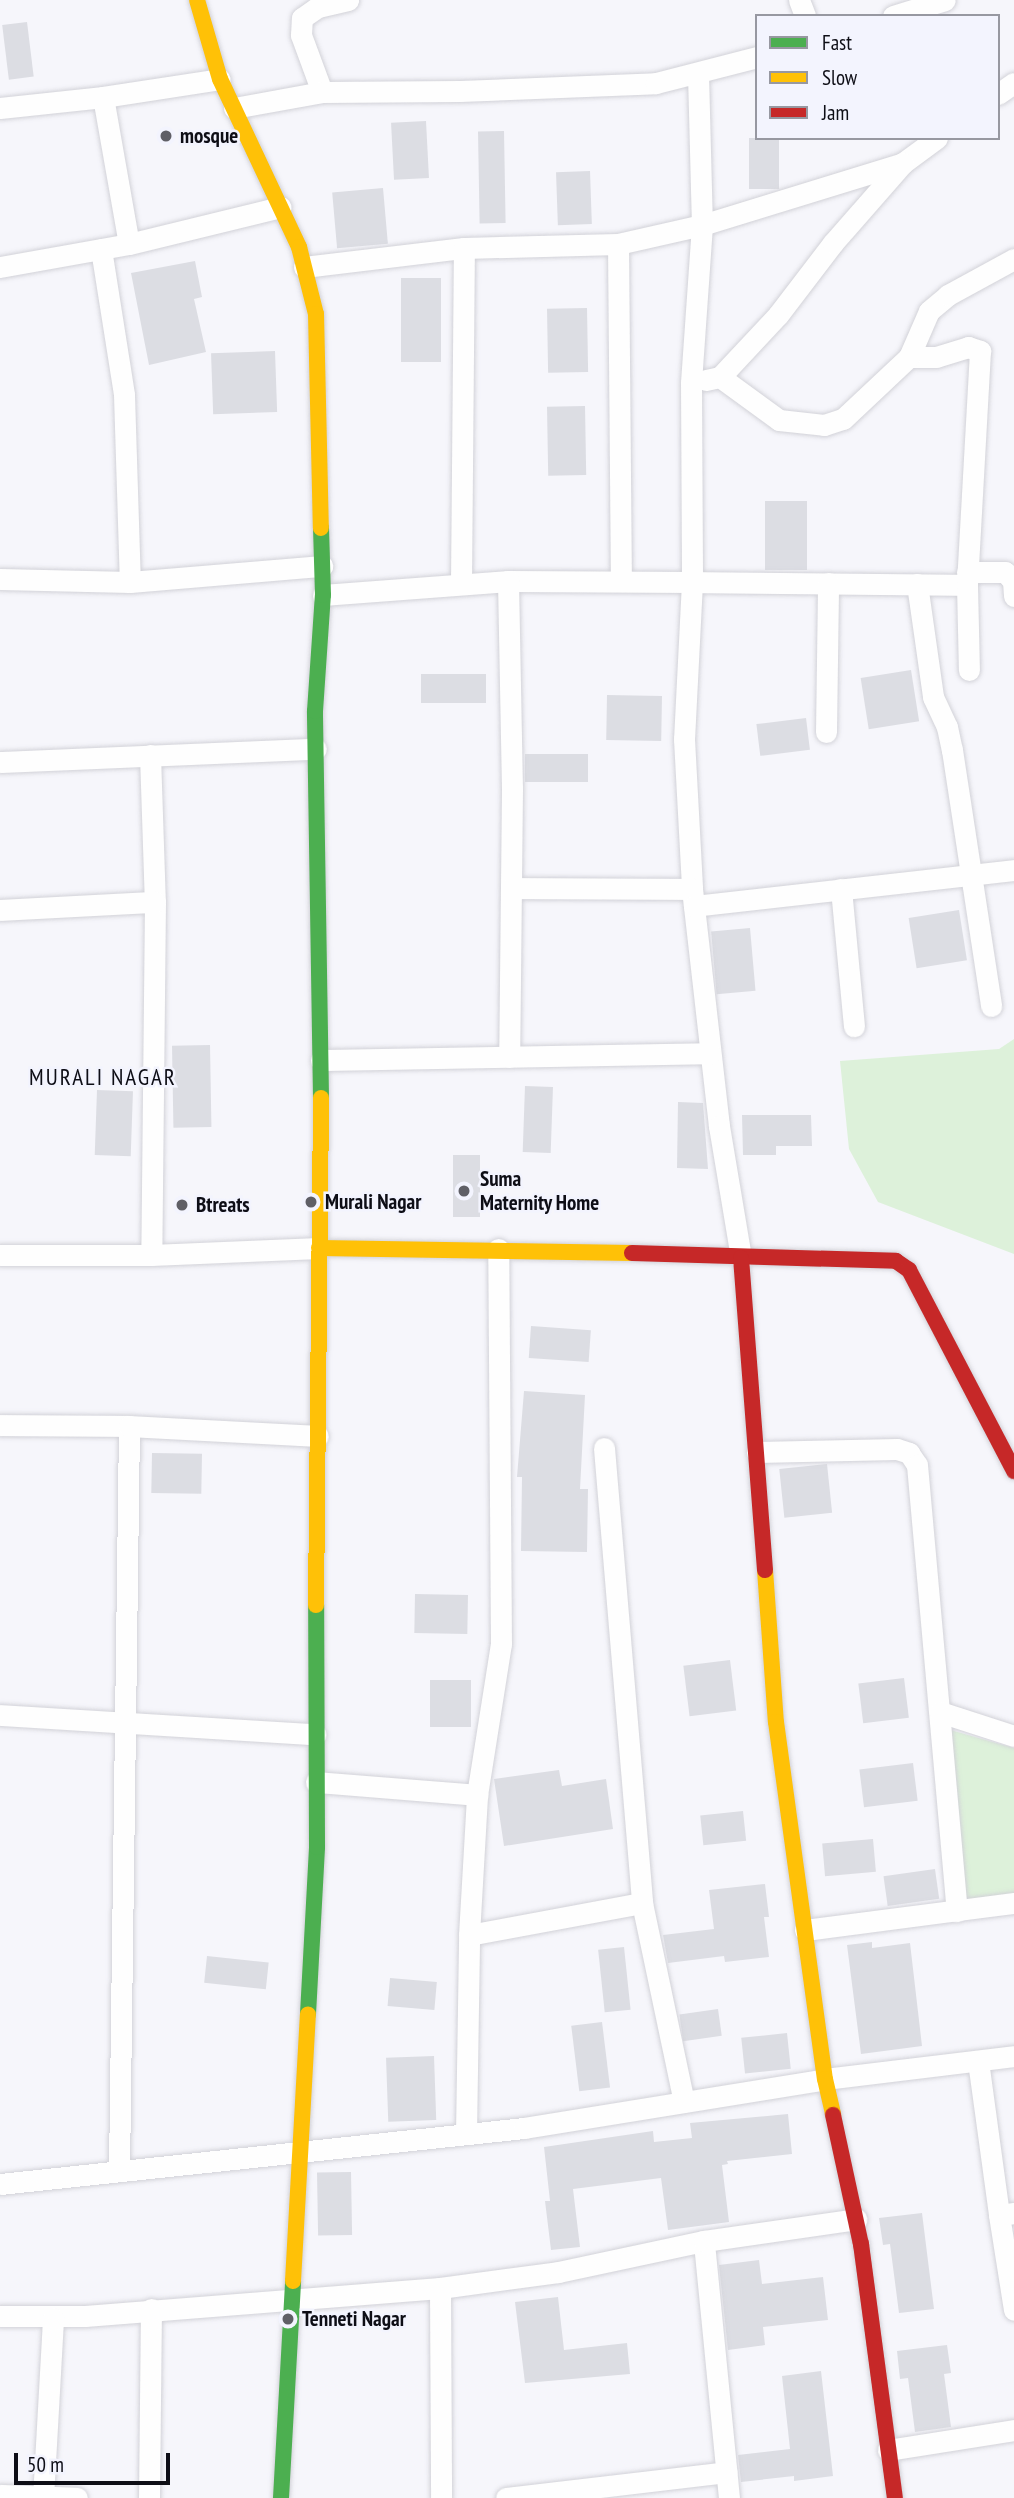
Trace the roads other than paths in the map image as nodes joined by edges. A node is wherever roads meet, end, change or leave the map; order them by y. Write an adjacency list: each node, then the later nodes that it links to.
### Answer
1 (197, 0): 7 (main road)
2 (348, 0): 8 (street)
3 (945, 0): 4 (street)
4 (900, 14)
5 (755, 58): 6 (street)
6 (698, 74): 8 (street); 15 (street)
7 (220, 79): 9 (street); 11 (main road)
8 (322, 92): 11 (street)
9 (103, 97): 10 (street); 16 (street)
10 (0, 108)
11 (234, 108): 14 (main road)
12 (934, 140): 13 (street)
13 (903, 163): 15 (street); 24 (street)
14 (281, 207): 16 (street); 22 (main road)
15 (702, 225): 17 (street); 25 (street)
16 (129, 244): 19 (street)
17 (618, 244): 18 (street); 29 (street)
18 (464, 248): 22 (street); 33 (street)
19 (101, 249): 21 (street); 30 (street)
20 (1014, 259): 23 (street)
21 (0, 267)
22 (304, 267): 26 (main road)
23 (909, 357): 24 (street); 27 (street)
24 (720, 377): 25 (street)
25 (691, 383): 32 (street)
26 (323, 566): 30 (street); 36 (main road)
27 (967, 578): 35 (street); 37 (street); 38 (street)
28 (0, 579): 30 (street)
29 (621, 580): 31 (street); 32 (street)
30 (130, 582)
31 (508, 582): 33 (street); 45 (street)
32 (692, 582): 34 (street); 47 (street)
33 (461, 583): 36 (street)
34 (828, 583): 35 (street); 39 (street)
35 (917, 584): 44 (street)
36 (323, 595): 40 (main road)
37 (1014, 596)
38 (969, 670)
39 (826, 732)
40 (316, 748): 41 (street); 54 (main road)
41 (150, 755): 42 (street); 48 (street)
42 (0, 762)
43 (1014, 870): 44 (street)
44 (973, 874): 46 (street); 50 (street)
45 (511, 888): 47 (street); 53 (street)
46 (841, 889): 47 (street); 51 (street)
47 (693, 897): 52 (street)
48 (155, 902): 49 (street); 58 (street)
49 (0, 911)
50 (991, 1006)
51 (853, 1026)
52 (710, 1053): 53 (street); 59 (street)
53 (509, 1056): 54 (street)
54 (321, 1060): 55 (main road)
55 (319, 1248): 56 (main road); 58 (street); 62 (main road)
56 (498, 1249): 59 (main road); 72 (street)
57 (0, 1255): 58 (street)
58 (151, 1255)
59 (741, 1258): 64 (main road); 65 (main road)
60 (0, 1425): 61 (street)
61 (129, 1426): 62 (street); 68 (street)
62 (318, 1436): 69 (main road)
63 (604, 1448): 73 (street)
64 (757, 1452): 66 (street); 76 (main road)
65 (1014, 1471)
66 (940, 1712): 70 (street); 75 (street)
67 (0, 1716): 68 (street)
68 (125, 1723): 69 (street); 84 (street)
69 (315, 1734): 71 (main road)
70 (1014, 1736)
71 (316, 1782): 72 (street); 83 (main road)
72 (477, 1795): 77 (street)
73 (642, 1903): 77 (street); 81 (street)
74 (1014, 1903): 75 (street)
75 (957, 1911): 76 (street)
76 (805, 1930): 80 (main road)
77 (469, 1935): 82 (street)
78 (1014, 2056): 79 (street)
79 (978, 2061): 80 (street); 86 (street)
80 (824, 2079): 81 (street); 87 (main road)
81 (684, 2102): 82 (street)
82 (466, 2134): 83 (street)
83 (300, 2150): 84 (street); 90 (main road)
84 (119, 2170): 85 (street)
85 (0, 2184)
86 (1007, 2214): 92 (street)
87 (856, 2219): 88 (street); 96 (main road)
88 (704, 2241): 89 (street); 97 (street)
89 (440, 2288): 90 (street); 103 (street)
90 (292, 2301): 91 (street); 102 (main road)
91 (151, 2309): 94 (street); 101 (street)
92 (1014, 2310)
93 (0, 2316): 94 (street)
94 (53, 2318): 99 (street)
95 (1014, 2430): 96 (street)
96 (888, 2450): 106 (main road)
97 (726, 2472): 104 (street); 105 (street)
98 (0, 2495): 99 (street)
99 (43, 2497): 100 (street)
100 (77, 2498)
101 (149, 2498)
102 (281, 2498)
103 (441, 2498)
104 (506, 2498)
105 (729, 2498)
106 (895, 2498)

